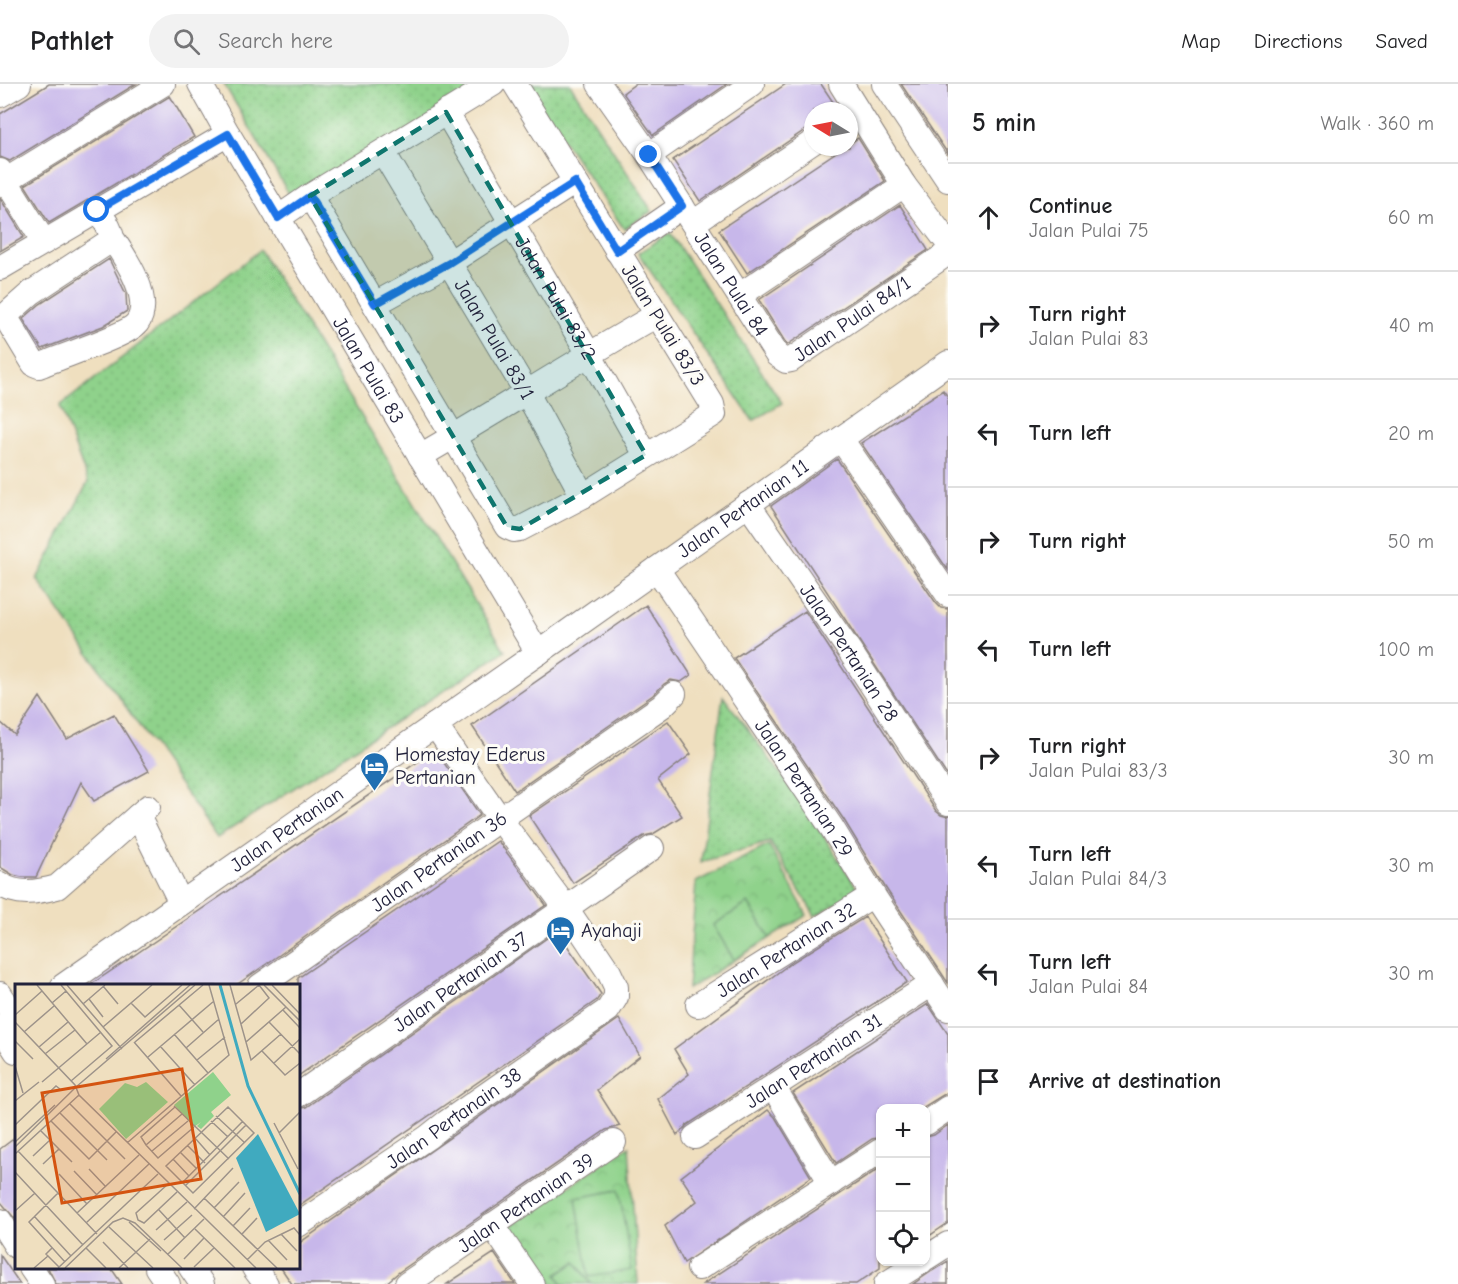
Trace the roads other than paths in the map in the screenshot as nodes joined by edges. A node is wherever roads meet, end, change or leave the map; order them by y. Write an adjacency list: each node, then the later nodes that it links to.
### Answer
1 (19, 84): 10 (street)
2 (163, 84): 19 (street)
3 (200, 84): 15 (street, Jalan Pulai 83)
4 (493, 84): 12 (street)
5 (514, 84): 21 (street, Jalan Pulai 83/3)
6 (599, 84): 18 (street, Jalan Pulai 84)
7 (752, 84): 18 (street)
8 (842, 84): 11 (street)
9 (886, 87): 13 (street); 20 (street)
10 (0, 95)
11 (850, 102)
12 (446, 112): 17 (street); 27 (street, Jalan Pulai 83/2)
13 (858, 112)
14 (858, 119): 22 (street)
15 (228, 134): 24 (street); 26 (street, Jalan Pulai 83)
16 (804, 147): 25 (street)
17 (383, 152): 23 (street); 33 (street, Jalan Pulai 83/1)
18 (649, 155): 25 (street, Jalan Pulai 84)
19 (2, 179): 29 (street)
20 (948, 180)
21 (575, 182): 27 (street); 31 (street, Jalan Pulai 83/3)
22 (904, 185): 30 (street); 35 (street)
23 (310, 196): 26 (street); 36 (street)
24 (97, 210): 28 (street); 29 (street)
25 (688, 215): 31 (street); 35 (street, Jalan Pulai 84)
26 (278, 218): 45 (street, Jalan Pulai 83)
27 (510, 222): 33 (street); 38 (street, Jalan Pulai 83/2)
28 (112, 238): 28 (street)
29 (44, 242): 34 (street)
30 (948, 243)
31 (617, 251): 37 (street, Jalan Pulai 83/3)
32 (948, 253): 39 (street, Jalan Pulai 84/1)
33 (449, 263): 36 (street); 41 (street, Jalan Pulai 83/1)
34 (0, 268)
35 (740, 296): 39 (street, Jalan Pulai 84)
36 (375, 304): 42 (street)
37 (657, 315): 38 (street); 44 (street, Jalan Pulai 83/3)
38 (589, 354): 41 (street); 44 (street, Jalan Pulai 83/2)
39 (786, 361)
40 (945, 370): 43 (street, Jalan Pertanian 11)
41 (526, 393): 42 (street); 46 (street, Jalan Pulai 83/1)
42 (454, 437): 45 (street); 46 (street)
43 (840, 439): 47 (street, Jalan Pertanian 11); 49 (street)
44 (646, 455): 46 (street)
45 (420, 456): 50 (street, Jalan Pulai 83)
46 (583, 496)
47 (748, 504): 48 (street, Jalan Pertanian 11); 53 (street, Jalan Pertanian 28)
48 (657, 569): 50 (street, Jalan Pertanian 11); 57 (street, Jalan Pertanian 29)
49 (948, 595)
50 (538, 653): 52 (street, Jalan Pertanian)
51 (674, 694): 54 (street, Jalan Pertanian 36)
52 (435, 725): 54 (street); 58 (street, Jalan Pertanian)
53 (948, 802)
54 (500, 819): 59 (street); 61 (street, Jalan Pertanian 36)
55 (652, 848): 59 (street, Jalan Pertanian 37)
56 (0, 884): 58 (street)
57 (873, 895): 62 (street, Jalan Pertanian 29); 64 (street, Jalan Pertanian 32)
58 (181, 903): 60 (street, Jalan Pertanian)
59 (566, 908): 70 (street, Jalan Pertanian 37); 78 (street, Jalan Pertanain 38)
60 (65, 984)
61 (263, 984)
62 (932, 984): 65 (street, Jalan Pertanian 29); 69 (street, Jalan Pertanian 31)
63 (5, 997): 66 (street)
64 (698, 1005)
65 (948, 1009)
66 (15, 1017)
67 (0, 1026): 68 (street)
68 (15, 1050)
69 (774, 1088): 73 (street, Jalan Pertanian 31); 76 (street)
70 (300, 1094)
71 (948, 1108): 72 (street)
72 (930, 1120)
73 (695, 1137)
74 (614, 1142): 79 (street, Jalan Pertanian 39)
75 (876, 1155): 76 (street)
76 (831, 1183): 84 (street)
77 (0, 1221): 80 (street)
78 (300, 1224)
79 (492, 1225): 93 (street, Jalan Pertanian 39); 94 (street)
80 (15, 1244)
81 (948, 1244): 82 (street)
82 (930, 1255)
83 (915, 1266): 95 (street)
84 (699, 1268)
85 (32, 1269): 89 (street)
86 (158, 1269): 90 (street)
87 (192, 1269): 91 (street)
88 (255, 1269): 92 (street)
89 (42, 1284)
90 (168, 1284)
91 (202, 1284)
92 (266, 1284)
93 (407, 1284)
94 (532, 1284)
95 (886, 1284)

